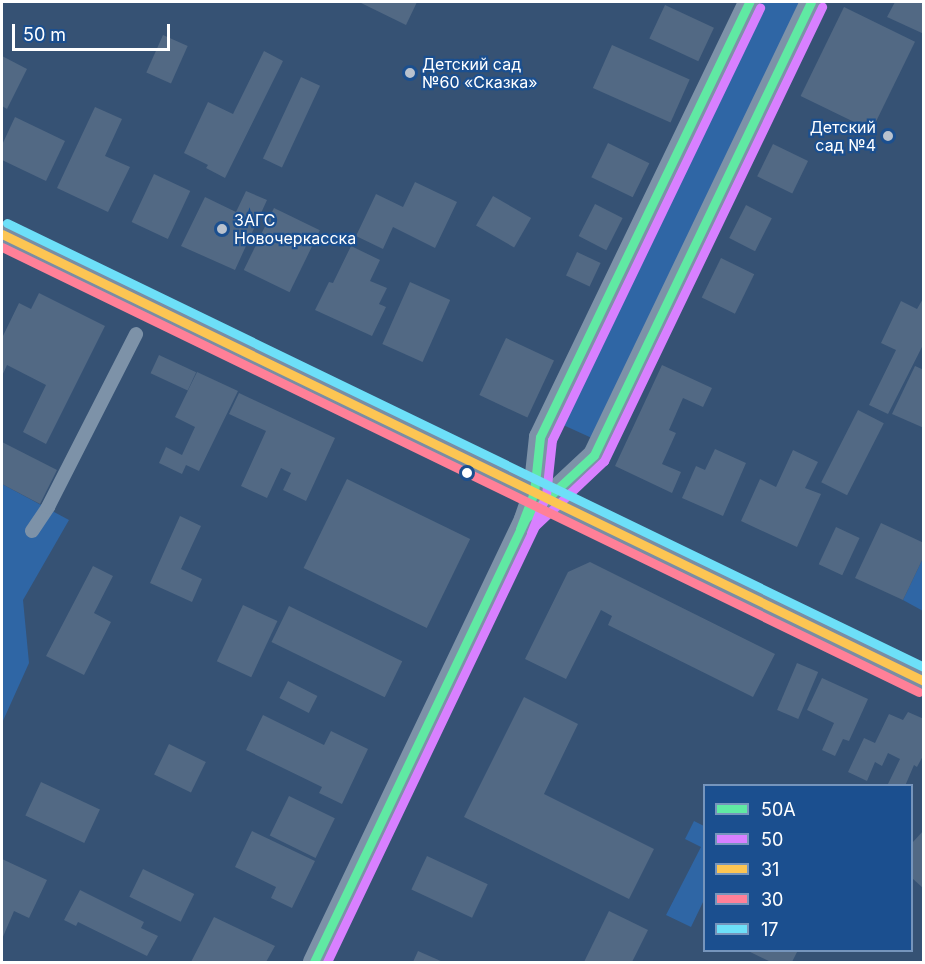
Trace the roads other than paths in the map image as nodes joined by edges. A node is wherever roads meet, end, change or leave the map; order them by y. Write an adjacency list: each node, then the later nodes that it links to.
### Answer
1 (749, 2): 6 (street)
2 (811, 2): 6 (street)
3 (2, 217): 6 (main road)
4 (2, 234): 6 (main road)
5 (136, 334): 7 (street)
6 (544, 488): 8 (main road); 9 (main road); 10 (street)
7 (32, 531)
8 (924, 661)
9 (924, 681)
10 (314, 963)

